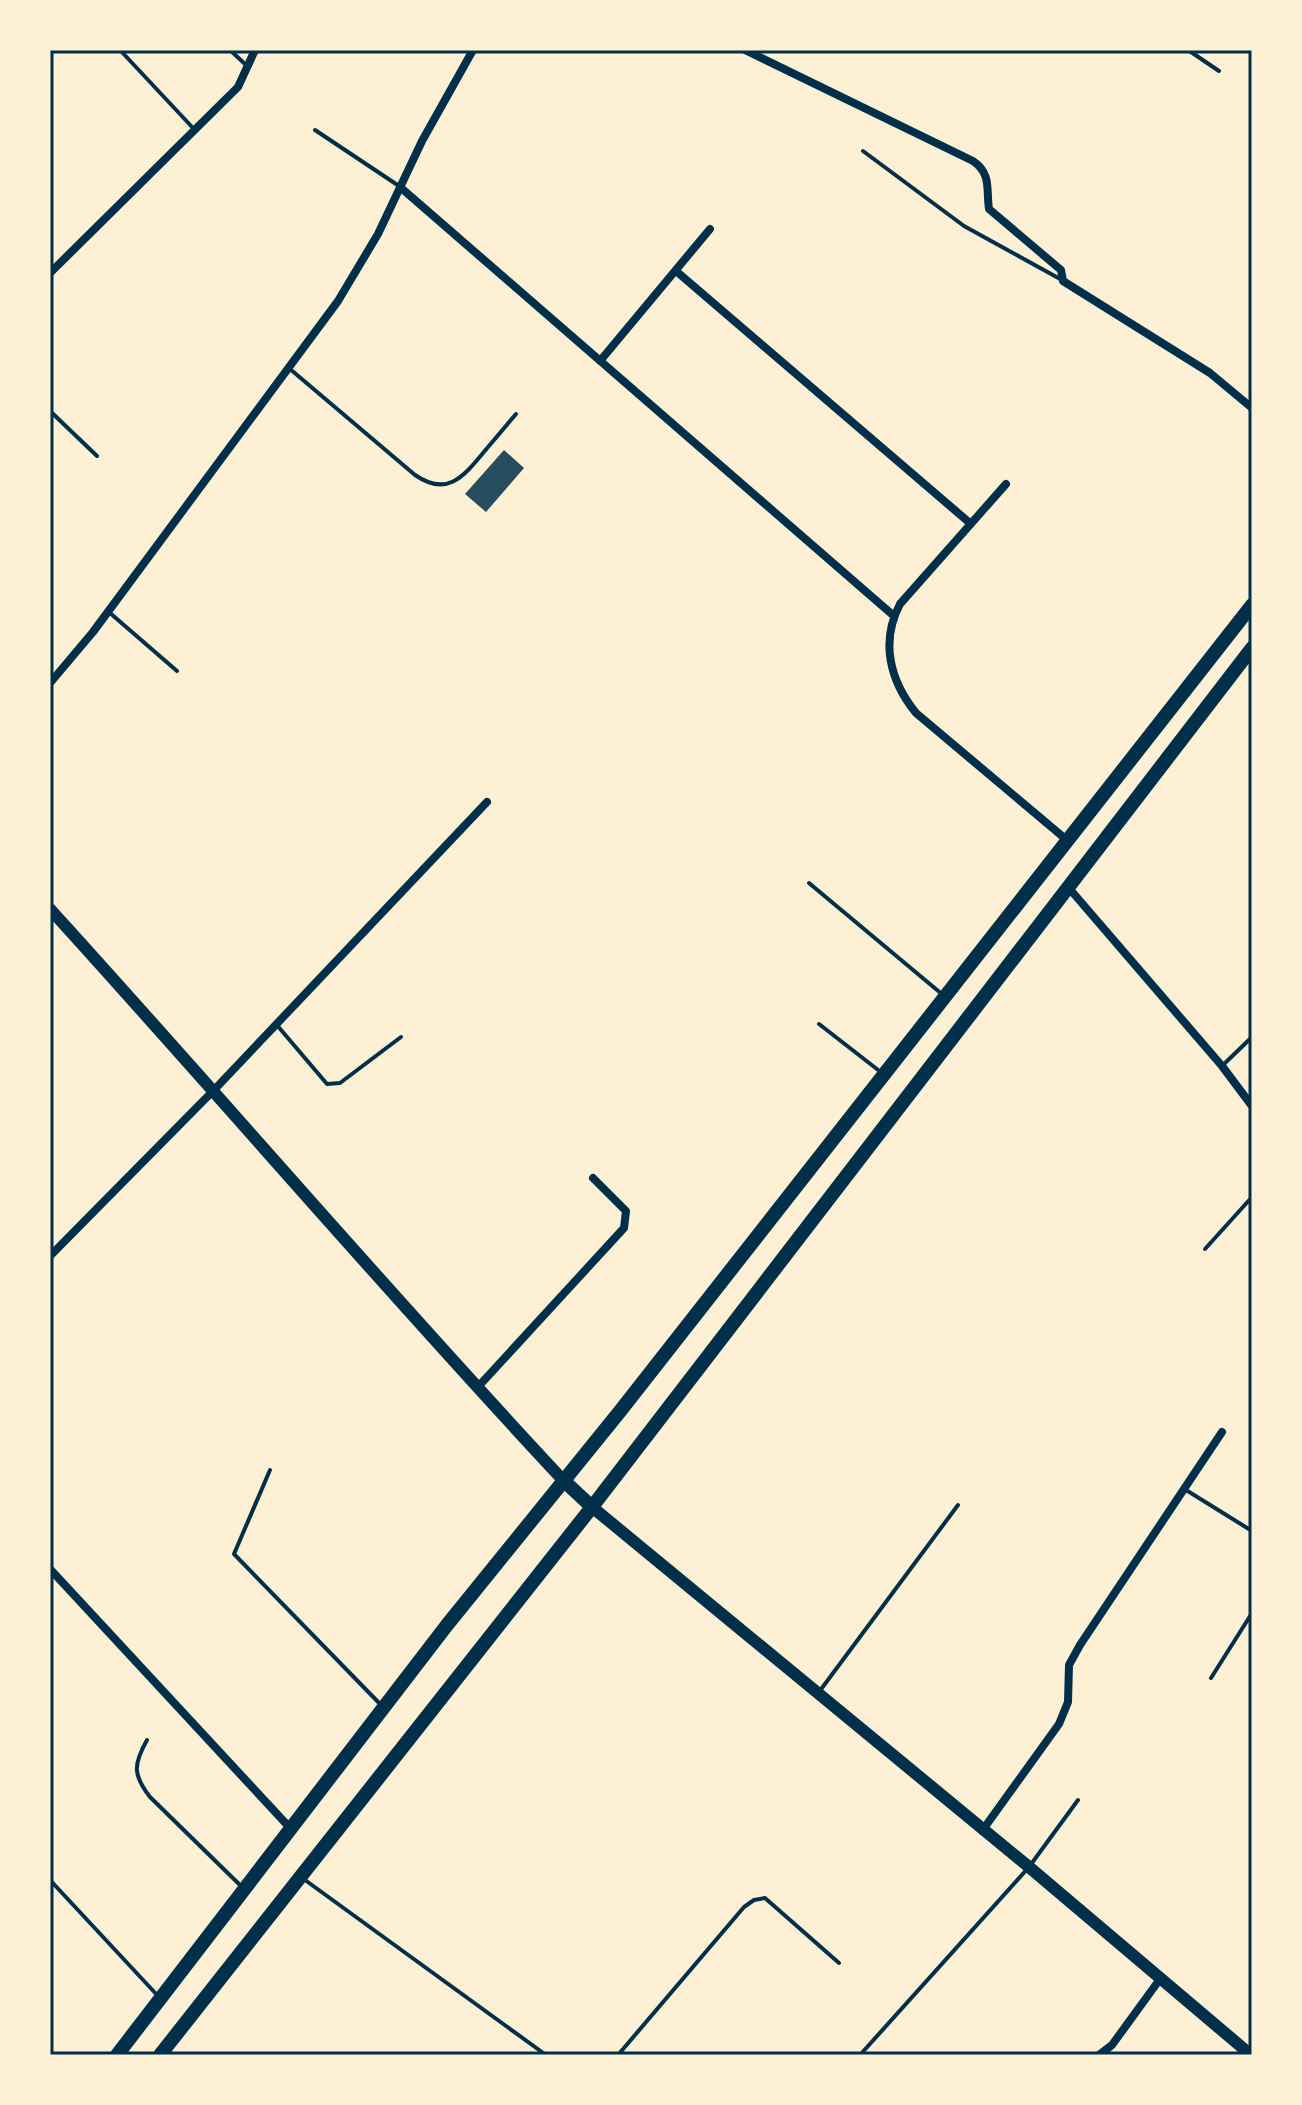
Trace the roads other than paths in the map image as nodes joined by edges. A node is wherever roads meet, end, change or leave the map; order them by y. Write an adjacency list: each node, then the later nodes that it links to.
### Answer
1 (120, 50): 10 (lane)
2 (230, 50): 8 (lane)
3 (255, 50): 8 (street)
4 (473, 50): 13 (street)
5 (745, 50): 17 (street)
6 (1188, 50): 7 (lane)
7 (1195, 52): 9 (lane)
8 (247, 67): 10 (street)
9 (1219, 71)
10 (195, 130): 16 (street)
11 (315, 130): 13 (lane)
12 (863, 151): 17 (lane)
13 (400, 187): 18 (street); 19 (street)
14 (710, 229): 15 (street)
15 (676, 271): 18 (street); 25 (street)
16 (50, 273)
17 (1063, 281): 20 (street)
18 (600, 361): 28 (street)
19 (289, 368): 22 (lane); 27 (street)
20 (1252, 408)
21 (50, 411): 23 (lane)
22 (516, 414)
23 (97, 456)
24 (1006, 484): 25 (street)
25 (971, 524): 28 (street)
26 (1252, 605): 33 (highway)
27 (108, 612): 30 (lane); 31 (street)
28 (894, 616): 33 (street)
29 (1252, 648): 35 (highway)
30 (177, 671)
31 (50, 683)
32 (487, 802): 38 (street)
33 (1068, 841): 37 (highway)
34 (809, 883): 37 (lane)
35 (1068, 887): 42 (street); 56 (highway)
36 (50, 909): 44 (main road)
37 (945, 997): 43 (highway)
38 (276, 1024): 40 (lane); 44 (street)
39 (819, 1024): 43 (lane)
40 (401, 1037)
41 (1252, 1037): 42 (lane)
42 (1222, 1066): 45 (street)
43 (884, 1075): 53 (highway)
44 (214, 1090): 49 (street); 50 (main road)
45 (1252, 1106)
46 (593, 1178): 50 (street)
47 (1252, 1197): 48 (lane)
48 (1205, 1249)
49 (50, 1256)
50 (477, 1388): 53 (main road)
51 (1222, 1432): 54 (street)
52 (270, 1470): 62 (lane)
53 (563, 1480): 56 (highway); 62 (highway)
54 (1185, 1489): 57 (lane); 66 (street)
55 (958, 1505): 61 (lane)
56 (592, 1507): 61 (main road); 68 (highway)
57 (1252, 1531)
58 (50, 1569): 65 (street)
59 (1252, 1613): 60 (lane)
60 (1211, 1678)
61 (817, 1694): 66 (main road)
62 (384, 1708): 65 (highway)
63 (147, 1740): 70 (lane)
64 (1078, 1800): 67 (lane)
65 (291, 1829): 70 (highway)
66 (982, 1831): 67 (main road)
67 (1029, 1867): 72 (main road); 78 (lane)
68 (300, 1876): 75 (highway); 76 (lane)
69 (50, 1880): 73 (lane)
70 (243, 1888): 73 (highway)
71 (839, 1963): 77 (lane)
72 (1160, 1979): 79 (street); 80 (main road)
73 (160, 1997): 74 (highway)
74 (117, 2055)
75 (160, 2055)
76 (546, 2055)
77 (618, 2055)
78 (860, 2055)
79 (1099, 2055)
80 (1251, 2055)

